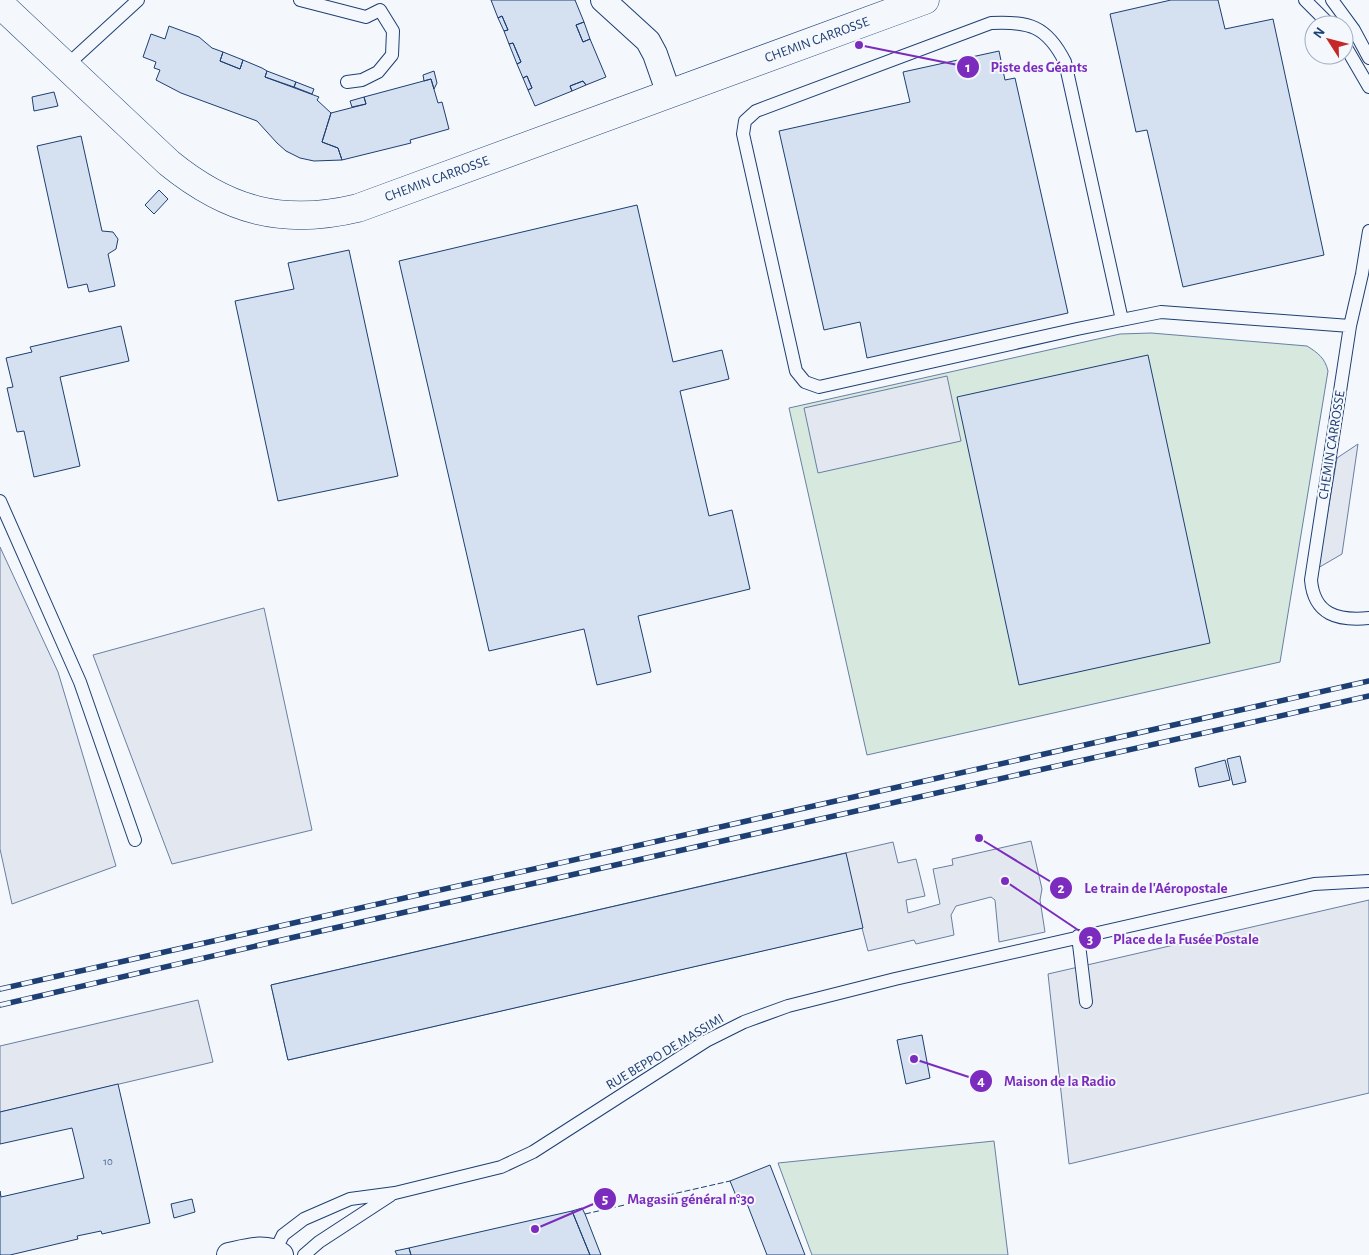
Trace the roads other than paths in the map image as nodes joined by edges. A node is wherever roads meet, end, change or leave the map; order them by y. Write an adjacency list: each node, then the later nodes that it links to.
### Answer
1 (138, 0): 11 (lane)
2 (300, 0): 12 (lane)
3 (603, 0): 14 (street)
4 (925, 0): 14 (street, CHEMIN CARROSSE)
5 (1305, 0): 8 (lane)
6 (1332, 0): 9 (lane)
7 (0, 4): 11 (street, CHEMIN CARROSSE)
8 (1320, 15)
9 (1369, 58)
10 (1354, 61): 13 (lane)
11 (66, 66): 14 (street, CHEMIN CARROSSE)
12 (347, 82)
13 (1369, 87)
14 (669, 94)
15 (1369, 231): 17 (lane, CHEMIN CARROSSE)
16 (1122, 320): 16 (lane); 17 (lane)
17 (1350, 326): 19 (lane, CHEMIN CARROSSE)
18 (0, 501): 20 (lane)
19 (1369, 618)
20 (135, 840)
21 (1369, 881): 22 (lane, RUE BEPPO DE MASSIMI)
22 (1078, 936): 23 (lane); 24 (lane, RUE BEPPO DE MASSIMI)
23 (1086, 1002)
24 (396, 1192): 25 (lane, RUE BEPPO DE MASSIMI); 27 (lane, RUE BEPPO DE MASSIMI)
25 (278, 1253): 26 (street)
26 (229, 1255)
27 (304, 1255)

